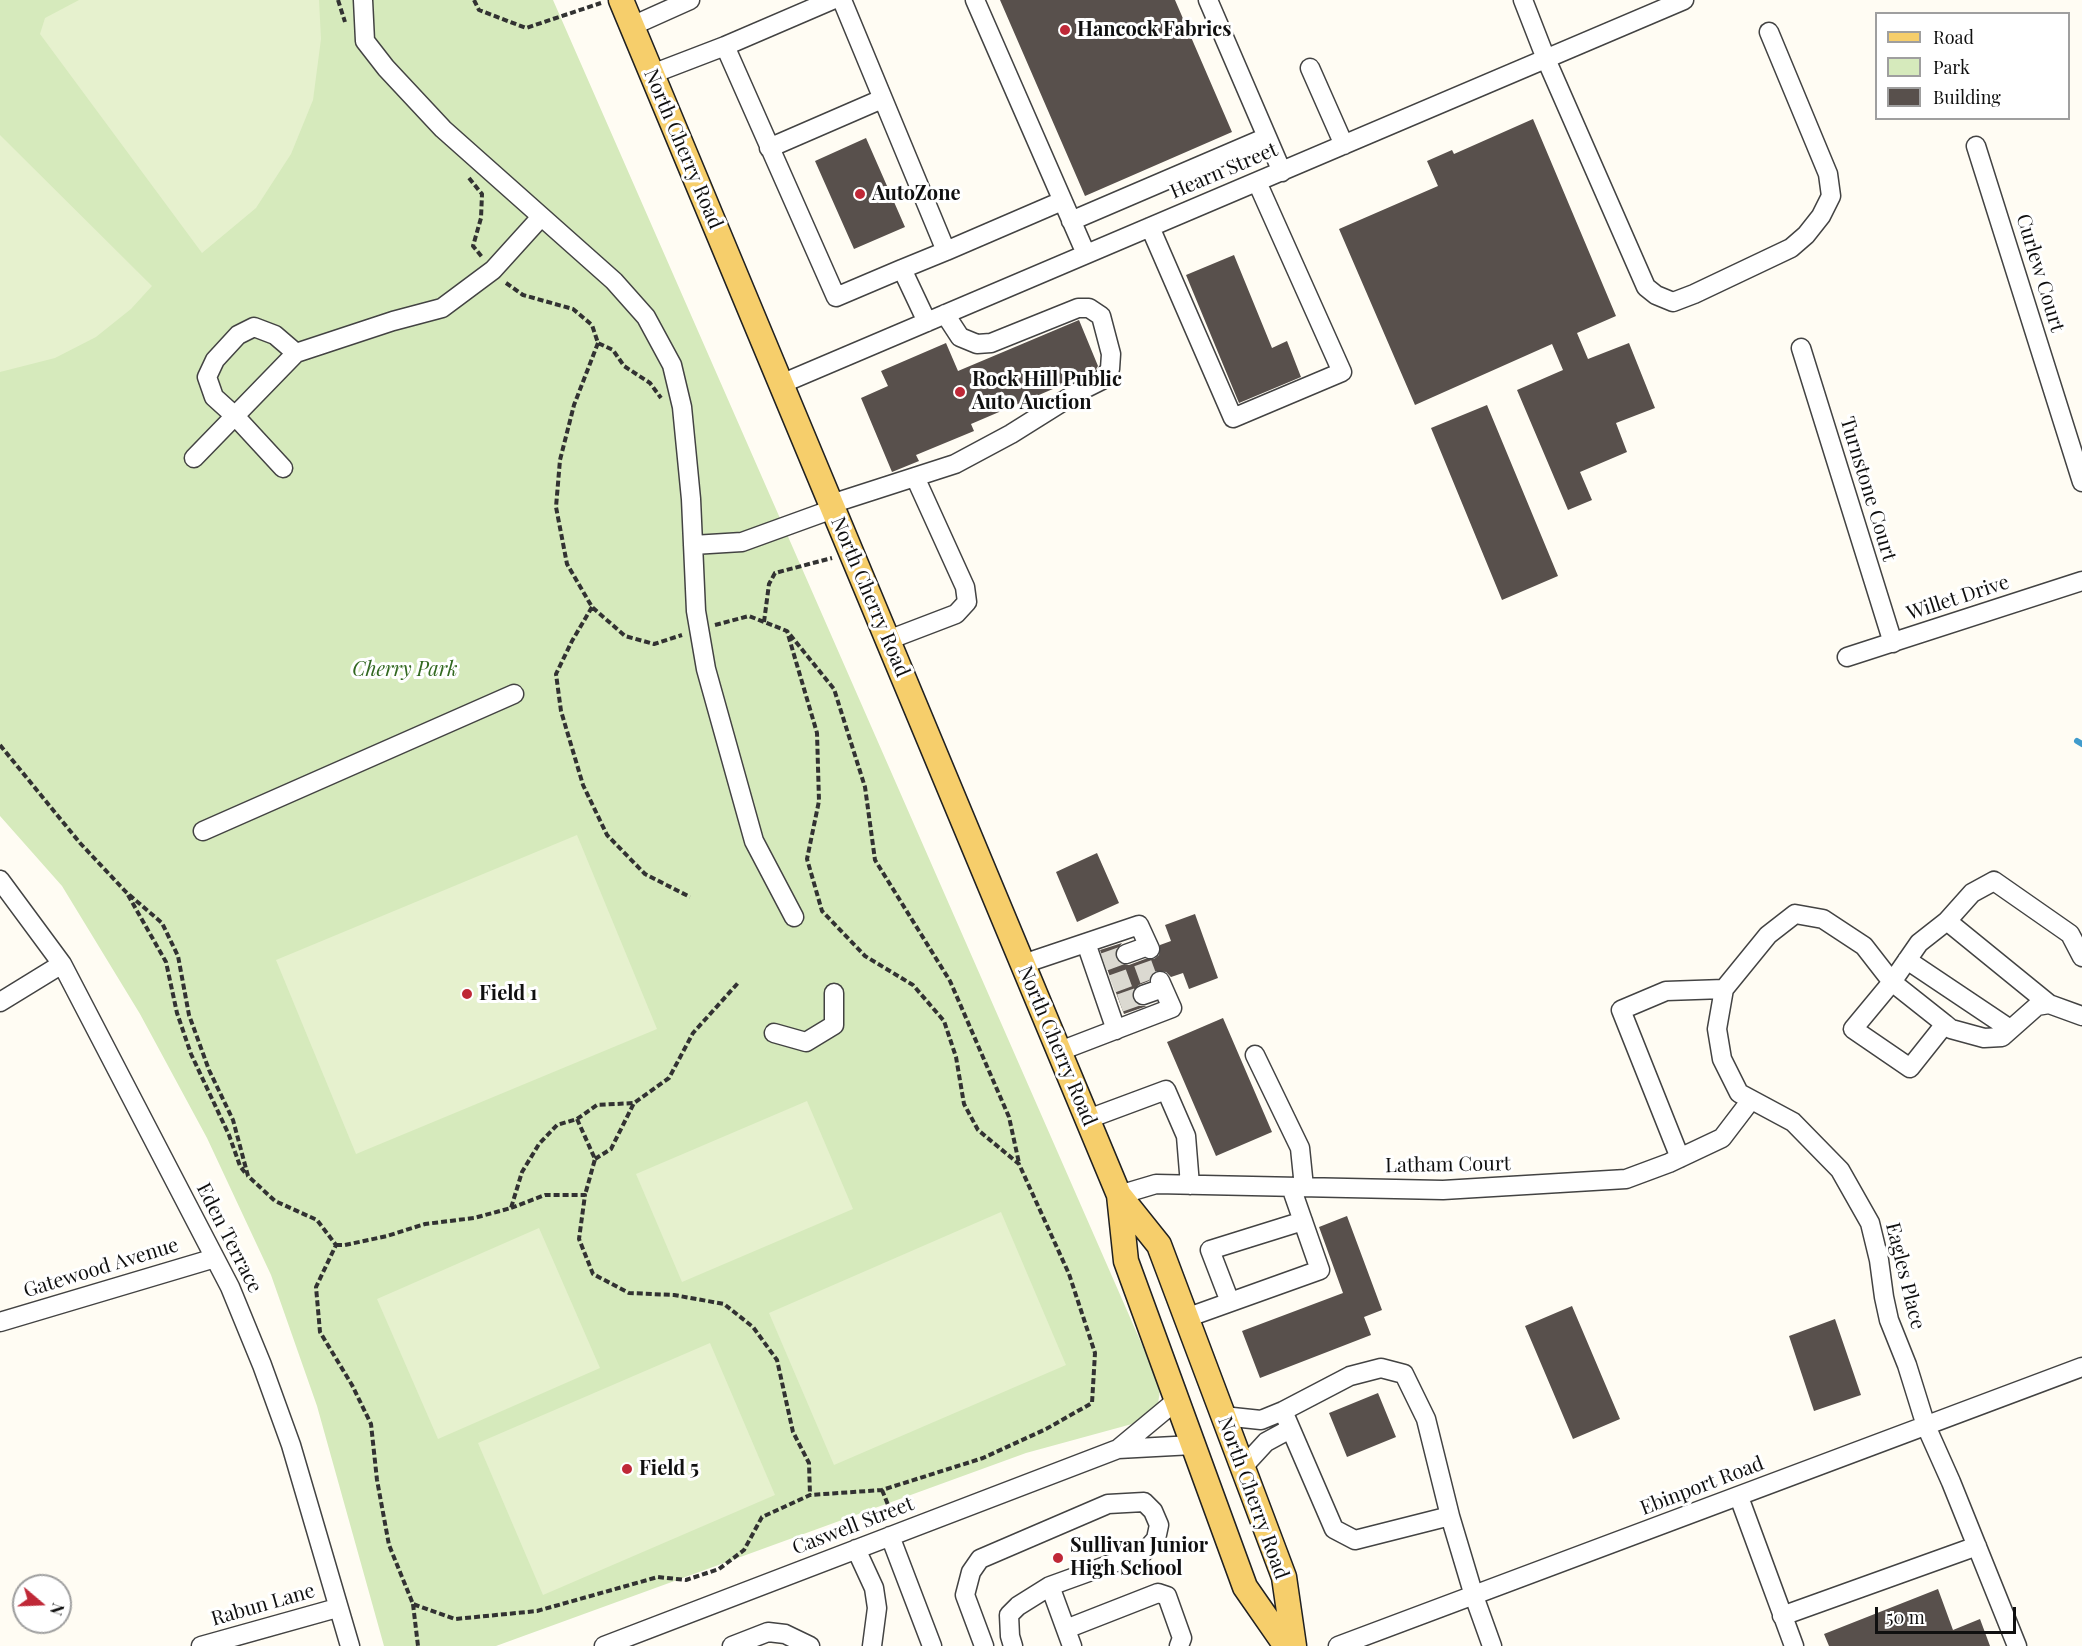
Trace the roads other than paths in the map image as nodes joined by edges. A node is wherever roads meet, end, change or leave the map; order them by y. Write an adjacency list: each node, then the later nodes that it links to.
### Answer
1 (363, 0): 24 (street)
2 (621, 0): 10 (main road, North Cherry Road)
3 (832, 0): 12 (street)
4 (842, 0): 16 (street)
5 (975, 0): 23 (street)
6 (1208, 0): 17 (street)
7 (1523, 0): 13 (street)
8 (1684, 0): 13 (street, Hearn Street)
9 (681, 2): 10 (street)
10 (632, 26): 15 (main road, North Cherry Road)
11 (1769, 32): 13 (street)
12 (725, 46): 15 (street); 20 (street)
13 (1546, 59): 18 (street, Hearn Street)
14 (1310, 68): 18 (street)
15 (652, 74): 34 (main road, North Cherry Road)
16 (882, 99): 20 (street); 27 (street)
17 (1268, 137): 21 (street); 25 (street)
18 (1344, 145): 21 (street, Hearn Street)
19 (1976, 146): 39 (street, Curlew Court)
20 (768, 148): 29 (street)
21 (1282, 171): 22 (street, Hearn Street)
22 (1257, 182): 26 (street, Hearn Street); 26 (street)
23 (1062, 201): 25 (street); 27 (street)
24 (542, 217): 33 (street); 41 (street)
25 (1071, 221): 28 (street)
26 (1150, 227): 28 (street, Hearn Street)
27 (946, 251): 29 (street)
28 (1086, 254): 30 (street, Hearn Street)
29 (902, 269): 31 (street)
30 (945, 314): 31 (street, Hearn Street); 38 (street)
31 (927, 322): 34 (street, Hearn Street)
32 (1801, 348): 44 (street, Turnstone Court)
33 (296, 354): 35 (street); 35 (street)
34 (781, 384): 40 (main road, North Cherry Road)
35 (235, 416): 36 (street); 37 (street)
36 (194, 458)
37 (283, 468)
38 (915, 477): 40 (street); 43 (street)
39 (2082, 482)
40 (832, 506): 41 (street); 43 (main road, North Cherry Road)
41 (693, 545): 49 (street)
42 (2082, 581): 44 (street, Willet Drive)
43 (888, 640): 56 (main road, North Cherry Road)
44 (1893, 643): 45 (street, Willet Drive)
45 (1847, 657)
46 (514, 694): 47 (street)
47 (203, 831)
48 (0, 880): 55 (street, Eden Terrace)
49 (794, 917)
50 (1947, 921): 53 (street); 54 (street); 62 (street)
51 (1086, 943): 52 (street); 56 (street); 66 (street)
52 (1126, 954)
53 (2082, 957)
54 (1907, 960): 57 (street); 65 (street)
55 (62, 964): 61 (street); 77 (street, Eden Terrace)
56 (1023, 964): 68 (main road, North Cherry Road)
57 (1892, 982): 58 (street, Eagles Place); 64 (street, Eagles Place); 64 (street)
58 (1724, 989): 70 (street, Eagles Place); 72 (street)
59 (834, 993): 67 (street)
60 (1143, 995): 66 (street)
61 (0, 1002)
62 (2049, 1004): 63 (street); 65 (street)
63 (2082, 1016)
64 (1945, 1024): 65 (street, Eagles Place)
65 (2010, 1029)
66 (1116, 1030): 68 (street)
67 (774, 1033)
68 (1060, 1052): 71 (main road, North Cherry Road)
69 (1255, 1055): 74 (street)
70 (1751, 1100): 72 (street, Latham Court); 85 (street, Eagles Place)
71 (1088, 1119): 73 (street); 75 (main road, North Cherry Road)
72 (1680, 1158): 74 (street, Latham Court)
73 (1190, 1185): 74 (street, Latham Court); 75 (street, Latham Court)
74 (1298, 1187): 76 (street)
75 (1119, 1195): 79 (main road, North Cherry Road); 82 (main road, North Cherry Road)
76 (1303, 1221): 78 (street); 78 (street)
77 (215, 1258): 80 (street, Gatewood Avenue); 97 (street, Eden Terrace)
78 (1230, 1302): 79 (street)
79 (1186, 1318): 84 (main road, North Cherry Road)
80 (0, 1322)
81 (2082, 1367): 85 (street, Ebinport Road)
82 (1177, 1400): 87 (main road, North Cherry Road); 88 (street, Caswell Street)
83 (1283, 1411): 84 (street); 86 (street); 91 (street)
84 (1223, 1416): 89 (main road, North Cherry Road)
85 (1926, 1426): 90 (street, Ebinport Road); 93 (street, Eagles Place)
86 (1290, 1429): 89 (street); 91 (street)
87 (1193, 1445): 88 (street, Caswell Street); 110 (main road, North Cherry Road)
88 (1119, 1449): 92 (street, Caswell Street)
89 (1243, 1467): 111 (main road, North Cherry Road)
90 (1739, 1497): 96 (street, Ebinport Road); 98 (street)
91 (1450, 1515): 96 (street)
92 (895, 1534): 94 (street, Caswell Street); 106 (street)
93 (1977, 1546): 98 (street); 115 (street, Eagles Place)
94 (856, 1549): 100 (street); 103 (street, Caswell Street)
95 (1050, 1586): 99 (street); 107 (street); 108 (street)
96 (1474, 1596): 112 (street, Ebinport Road); 113 (street)
97 (337, 1608): 101 (street, Rabun Lane); 102 (street, Eden Terrace)
98 (1782, 1616): 114 (street)
99 (1069, 1638): 109 (street)
100 (869, 1643)
101 (201, 1646)
102 (350, 1646)
103 (604, 1646)
104 (732, 1646): 105 (street)
105 (810, 1646)
106 (932, 1646)
107 (984, 1646)
108 (1013, 1646)
109 (1179, 1646)
110 (1286, 1646)
111 (1294, 1646)
112 (1338, 1646)
113 (1492, 1646)
114 (1794, 1646)
115 (2017, 1646)

